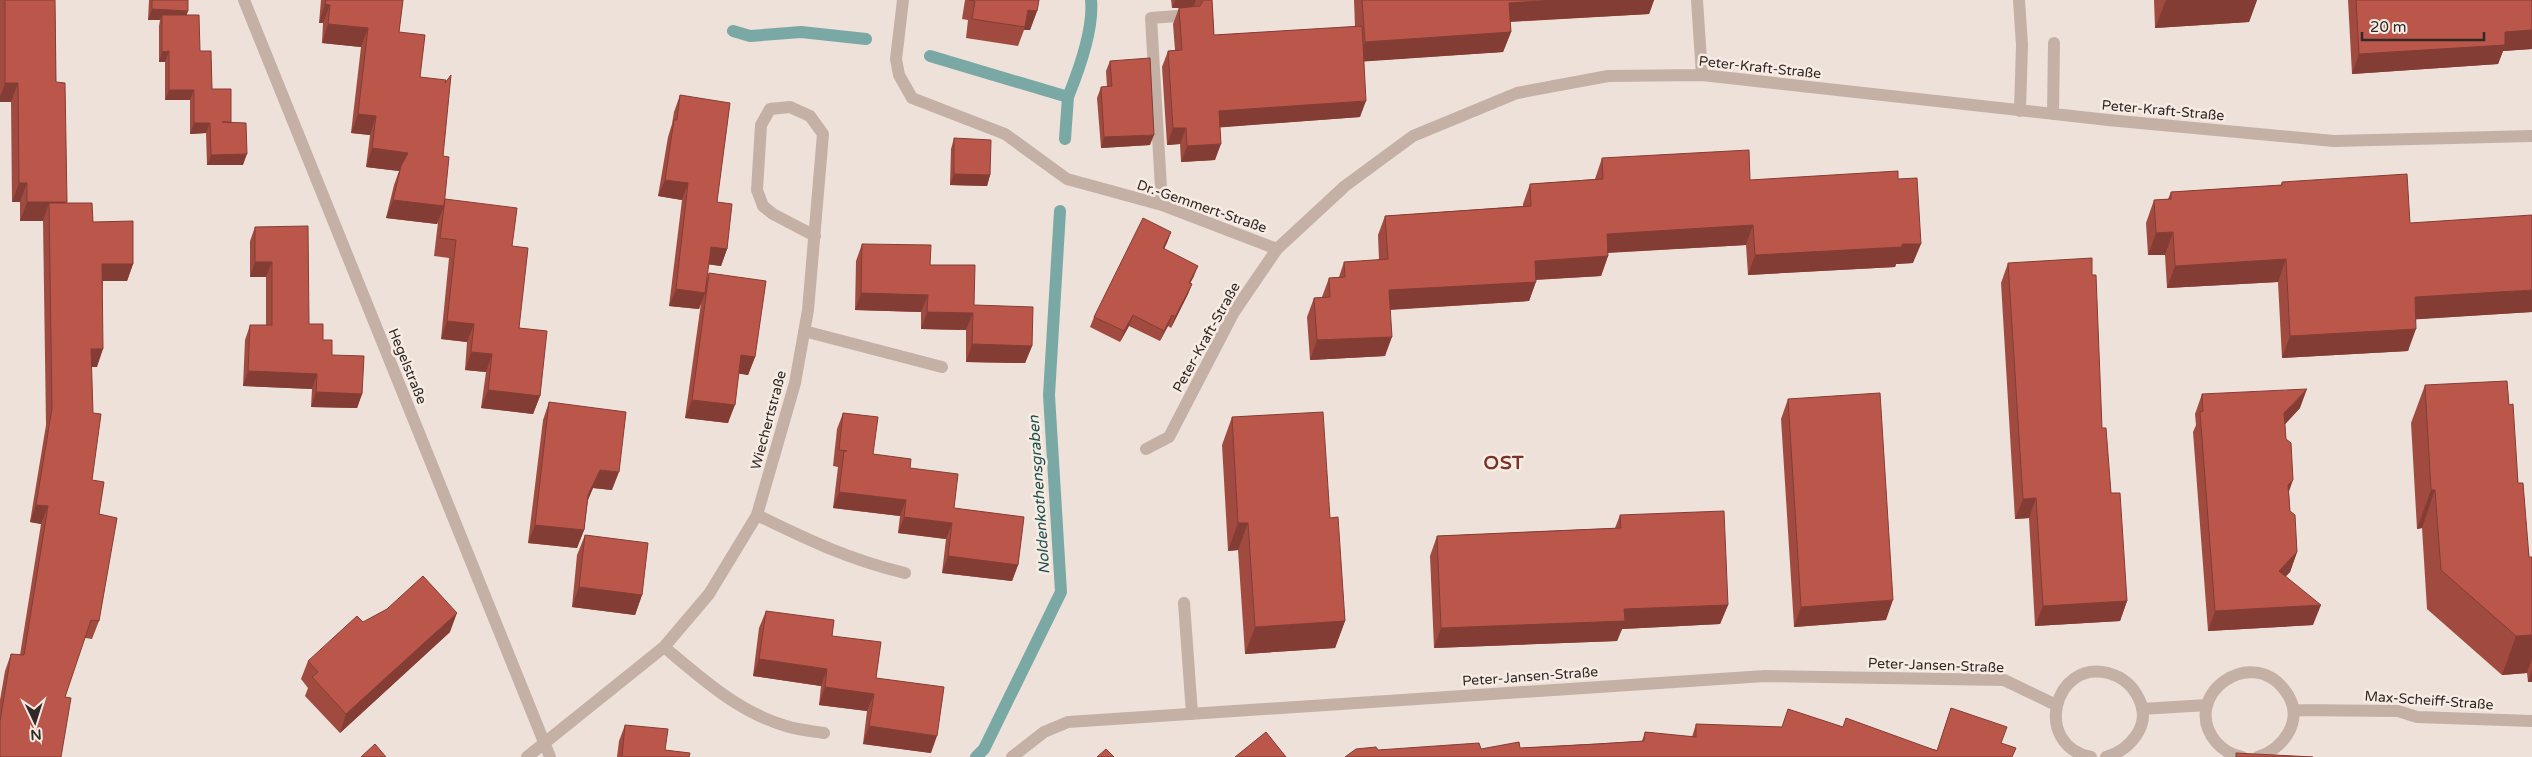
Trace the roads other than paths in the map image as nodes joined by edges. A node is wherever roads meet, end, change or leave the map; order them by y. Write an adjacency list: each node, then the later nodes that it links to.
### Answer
1 (244, 0): 28 (street, Hegelstraße)
2 (904, 0): 11 (street, Dr.-Gemmert-Straße)
3 (1697, 0): 7 (street)
4 (2019, 0): 8 (street)
5 (1190, 15): 11 (street)
6 (2054, 43): 9 (street)
7 (1702, 75): 8 (street, Peter-Kraft-Straße); 13 (street, Peter-Kraft-Straße)
8 (2020, 111): 9 (street, Peter-Kraft-Straße)
9 (2053, 114): 10 (street, Peter-Kraft-Straße)
10 (2532, 136)
11 (1162, 205): 13 (street, Dr.-Gemmert-Straße)
12 (815, 236): 12 (street, Wiechertstraße); 14 (street, Wiechertstraße)
13 (1277, 249): 16 (street, Peter-Kraft-Straße)
14 (804, 332): 15 (street); 17 (street, Wiechertstraße)
15 (942, 367)
16 (1146, 449)
17 (758, 515): 18 (street); 20 (street, Wiechertstraße)
18 (905, 573)
19 (1184, 603): 25 (street)
20 (664, 647): 27 (street); 28 (street, Wiechertstraße)
21 (2056, 704): 23 (street); 25 (street, Peter-Jansen-Straße); 32 (street)
22 (2207, 705): 23 (street); 24 (street); 34 (street)
23 (2142, 709): 33 (street)
24 (2294, 710): 26 (street, Max-Scheiff-Straße); 35 (street)
25 (1192, 714): 31 (street, Peter-Jansen-Straße)
26 (2532, 721)
27 (824, 734)
28 (544, 742): 29 (street, Wiechertstraße); 30 (street)
29 (527, 757)
30 (550, 757)
31 (1012, 757)
32 (2091, 757)
33 (2106, 757)
34 (2242, 757)
35 (2258, 757)

